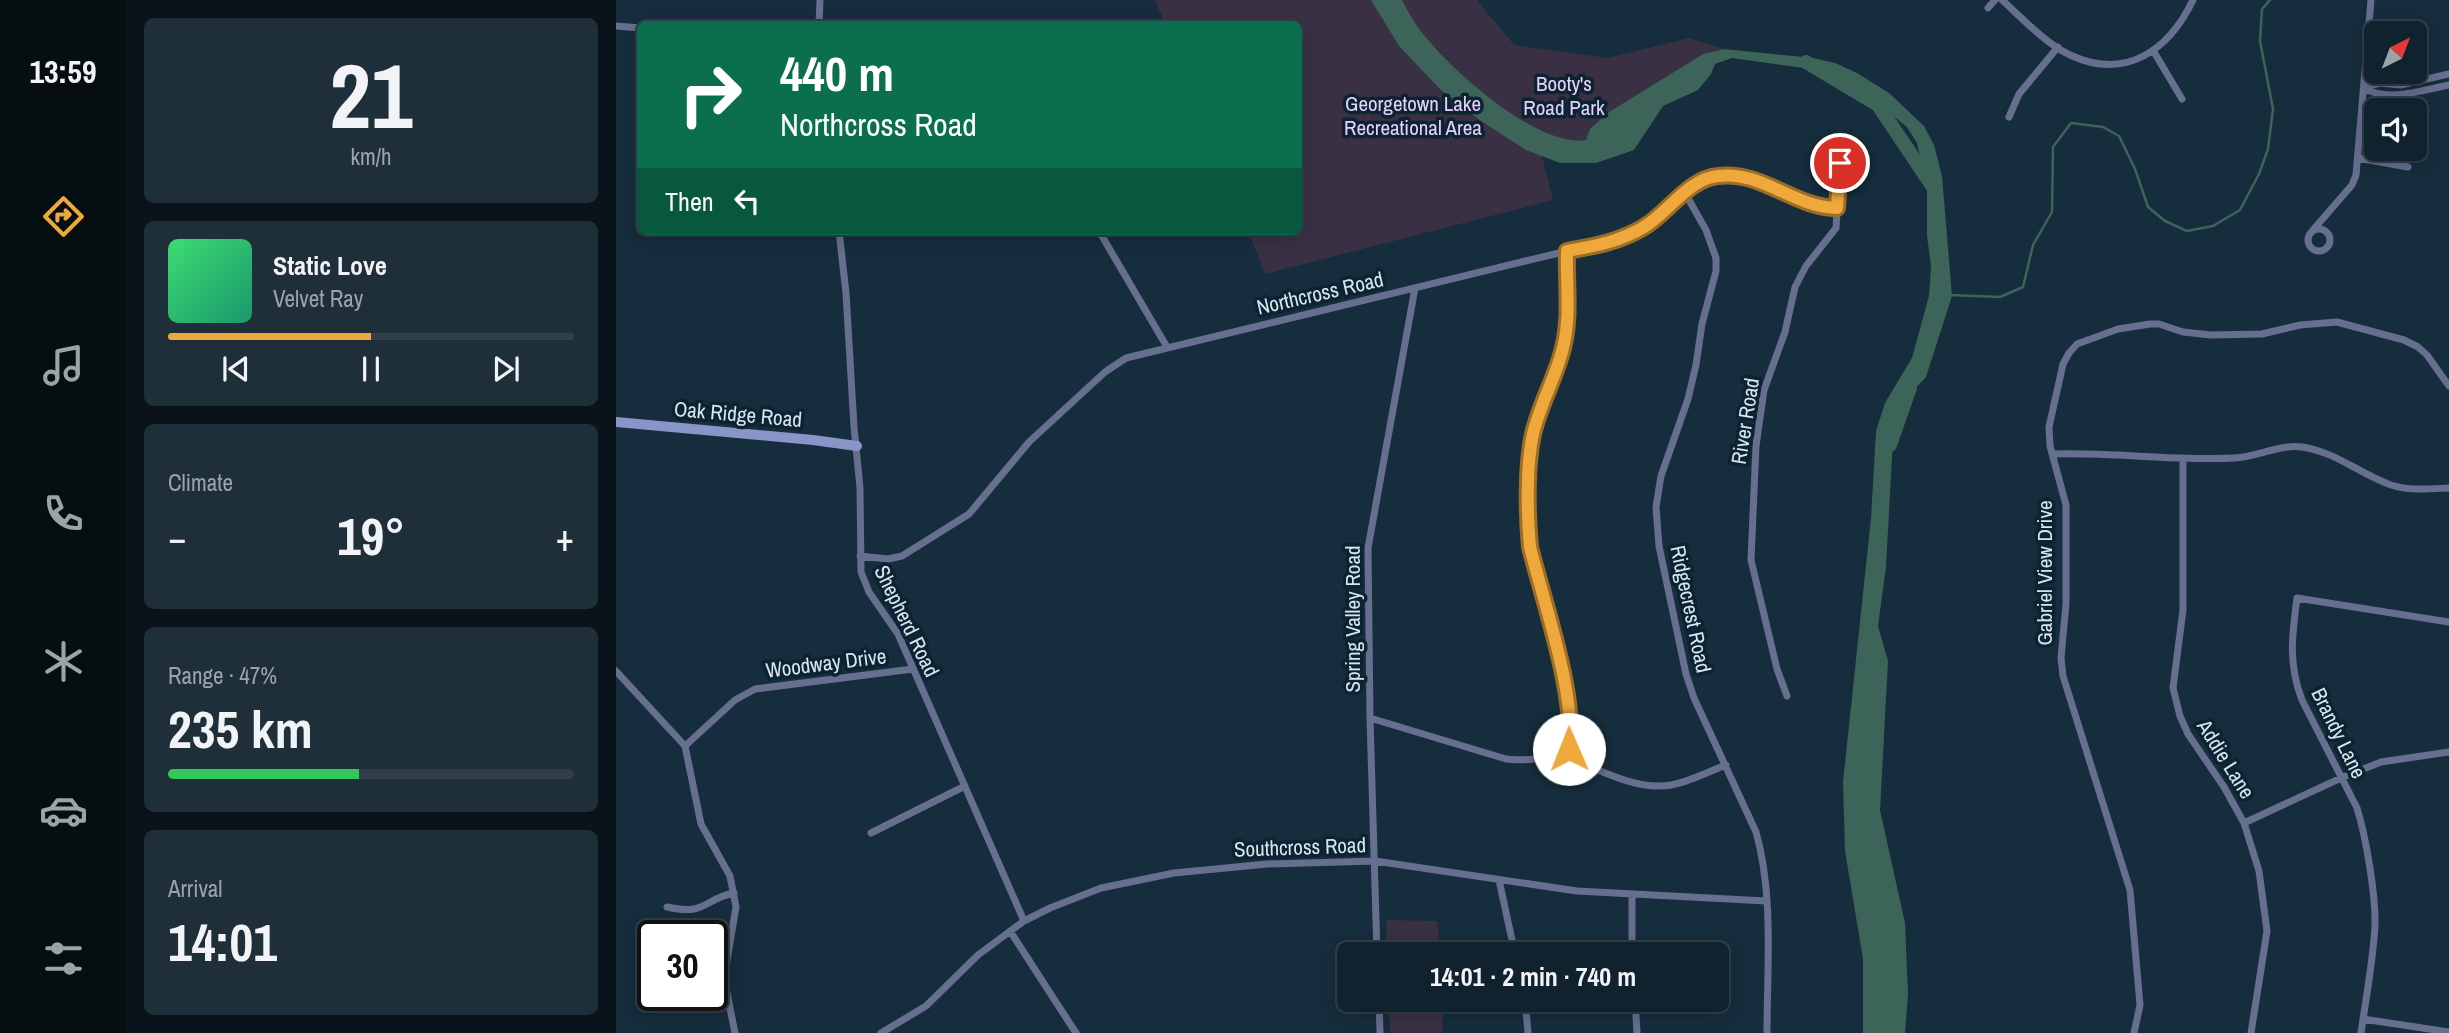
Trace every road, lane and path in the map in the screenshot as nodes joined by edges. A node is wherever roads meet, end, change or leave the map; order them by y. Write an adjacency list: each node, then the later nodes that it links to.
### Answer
1 (820, 0): 7 (street)
2 (1994, 0): 6 (street)
3 (2002, 0): 10 (street)
4 (2193, 0): 11 (street)
5 (2371, 0): 14 (street)
6 (1988, 8)
7 (819, 21)
8 (616, 26): 9 (street)
9 (637, 28)
10 (2057, 47): 11 (street); 16 (street)
11 (2154, 52): 15 (street)
12 (2449, 74): 14 (street)
13 (2449, 85): 14 (street)
14 (2364, 88): 17 (street)
15 (2182, 99)
16 (2010, 117)
17 (2358, 158): 19 (street); 22 (street)
18 (1840, 163): 21 (street, River Road)
19 (2408, 167)
20 (1685, 193): 21 (street, Northcross Road); 25 (street, Northcross Road); 43 (street, Ridgecrest Road)
21 (1837, 208): 38 (street, River Road)
22 (2313, 230)
23 (839, 235): 30 (street, Shepherd Road)
24 (1101, 235): 27 (street)
25 (1567, 251): 26 (street, Northcross Road); 42 (street)
26 (1415, 288): 27 (street, Northcross Road); 39 (street, Spring Valley Road)
27 (1167, 347): 34 (street, Northcross Road)
28 (2449, 386): 31 (street, Gabriel View Drive)
29 (616, 422): 30 (street, Oak Ridge Road)
30 (857, 446): 34 (street, Shepherd Road)
31 (2052, 454): 32 (street); 71 (street, Gabriel View Drive)
32 (2183, 458): 33 (street); 46 (street, Addie Lane)
33 (2449, 488)
34 (860, 556): 36 (street, Shepherd Road)
35 (2449, 622): 44 (street, Brandy Lane)
36 (913, 669): 40 (street, Woodway Drive); 45 (street, Shepherd Road)
37 (616, 671): 40 (street)
38 (1787, 696)
39 (1370, 718): 42 (street); 48 (street, Spring Valley Road)
40 (685, 746): 50 (street)
41 (2449, 752): 44 (street)
42 (1567, 760): 43 (street)
43 (1726, 765): 52 (street, Ridgecrest Road)
44 (2341, 778): 46 (street); 62 (street, Brandy Lane)
45 (965, 786): 47 (street); 54 (street, Shepherd Road)
46 (2244, 822): 72 (street, Addie Lane)
47 (871, 833)
48 (1374, 862): 49 (street, Southcross Road); 54 (street, Southcross Road); 56 (street, Spring Valley Road)
49 (1499, 880): 51 (street, Southcross Road); 57 (street)
50 (734, 893): 53 (street); 64 (street)
51 (1632, 895): 52 (street, Southcross Road); 58 (street)
52 (1766, 901): 70 (street, Ridgecrest Road)
53 (667, 907)
54 (1024, 921): 55 (street, Southcross Road)
55 (1010, 931): 65 (street, Southcross Road); 66 (street)
56 (1377, 942)
57 (1512, 942)
58 (1632, 942)
59 (1379, 1012): 67 (street)
60 (1526, 1012): 68 (street)
61 (1636, 1012): 69 (street)
62 (2363, 1019): 63 (street); 73 (street, Brandy Lane)
63 (2449, 1032)
64 (735, 1033)
65 (881, 1033)
66 (1076, 1033)
67 (1380, 1033)
68 (1528, 1033)
69 (1637, 1033)
70 (1767, 1033)
71 (2134, 1033)
72 (2251, 1033)
73 (2361, 1033)

